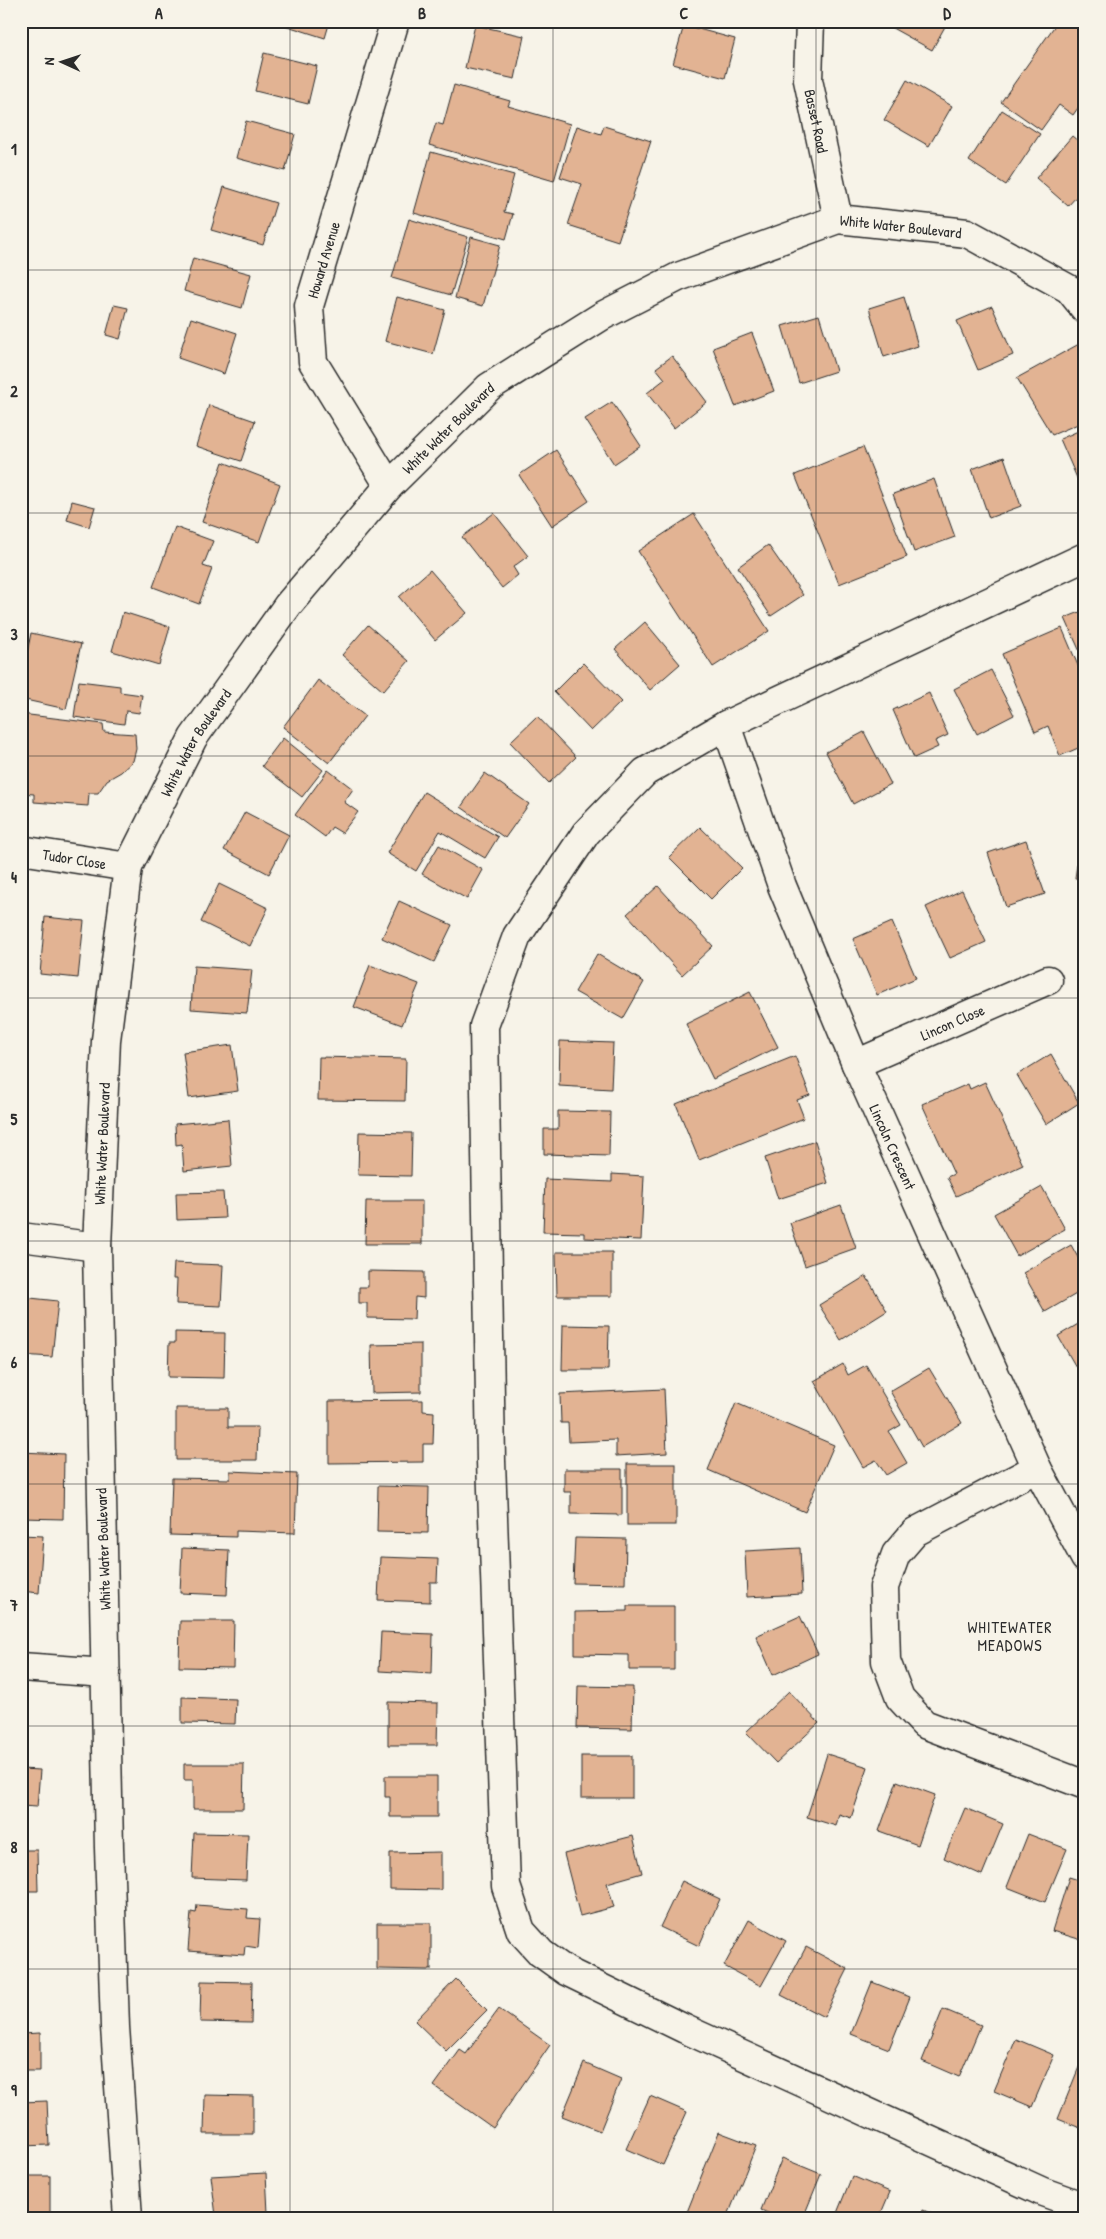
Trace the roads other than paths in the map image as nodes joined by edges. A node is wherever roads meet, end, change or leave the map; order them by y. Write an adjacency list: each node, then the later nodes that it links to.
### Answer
1 (395, 21): 5 (street, Howard Avenue)
2 (810, 21): 3 (street, Basset Road)
3 (838, 219): 4 (street, White Water Boulevard); 5 (street, White Water Boulevard)
4 (1085, 309)
5 (389, 486): 9 (street, White Water Boulevard)
6 (1085, 557): 7 (street)
7 (726, 725): 11 (street, Lincoln Crescent); 19 (street)
8 (21, 850): 9 (street, Tudor Close)
9 (128, 867): 13 (street, White Water Boulevard)
10 (1048, 980): 11 (street, Lincon Close)
11 (856, 1064): 14 (street, Lincoln Crescent)
12 (21, 1237): 13 (street)
13 (97, 1247): 17 (street, White Water Boulevard)
14 (1037, 1468): 15 (street, Lincoln Crescent); 18 (street)
15 (1085, 1558)
16 (21, 1667): 17 (street)
17 (106, 1673): 20 (street, White Water Boulevard)
18 (1085, 1785)
19 (1085, 2207)
20 (128, 2218)

